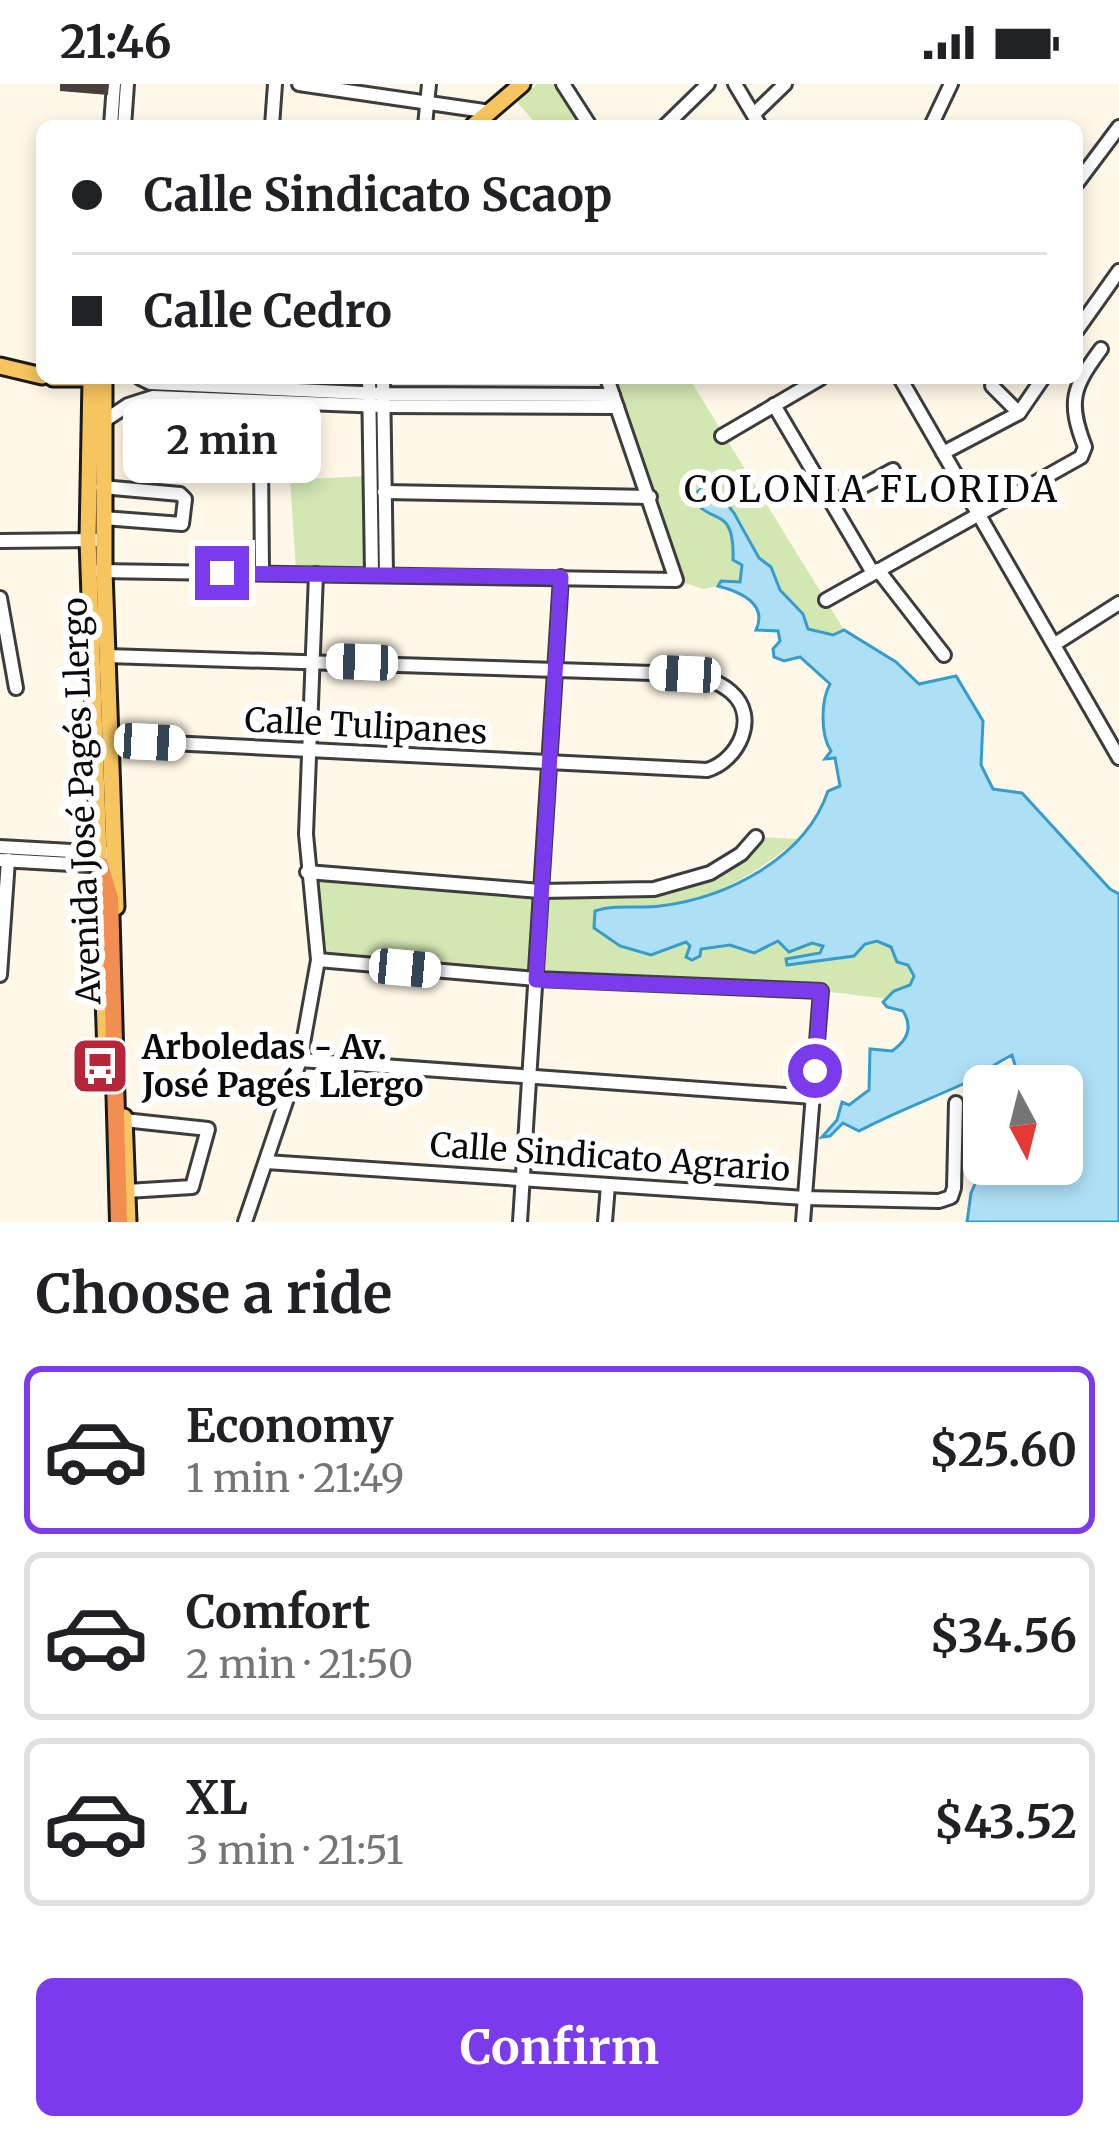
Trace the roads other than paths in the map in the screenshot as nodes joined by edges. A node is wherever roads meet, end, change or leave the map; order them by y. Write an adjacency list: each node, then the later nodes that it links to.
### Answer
1 (114, 84): 14 (street)
2 (127, 84): 15 (street)
3 (275, 84): 16 (street)
4 (299, 84): 12 (street)
5 (429, 84): 12 (street)
6 (522, 84): 13 (main road)
7 (563, 84): 19 (street)
8 (708, 84): 20 (street)
9 (735, 84): 21 (street)
10 (785, 84): 21 (street)
11 (951, 84): 22 (street)
12 (428, 102): 13 (street); 17 (street)
13 (491, 112): 18 (main road)
14 (111, 120)
15 (124, 120)
16 (272, 120)
17 (426, 120)
18 (481, 120)
19 (586, 120)
20 (671, 120)
21 (757, 120)
22 (934, 120)
23 (1119, 127): 24 (street)
24 (1083, 176)
25 (1119, 271): 26 (street)
26 (1083, 322)
27 (1101, 349): 30 (street)
28 (0, 366): 29 (main road)
29 (36, 375)
30 (1083, 376)
31 (92, 384): 48 (main road, Avenida José Pagés Llergo)
32 (103, 384): 48 (main road, Avenida José Pagés Llergo)
33 (162, 384): 44 (street)
34 (371, 384): 44 (street)
35 (381, 384): 44 (street)
36 (498, 384): 43 (street)
37 (609, 384): 45 (street)
38 (811, 384): 46 (street)
39 (903, 384): 50 (street)
40 (1039, 384): 47 (street)
41 (1078, 384): 57 (street)
42 (992, 386): 47 (street)
43 (498, 399): 44 (street); 45 (street)
44 (376, 400): 48 (street); 54 (street); 64 (street)
45 (615, 401): 55 (street)
46 (774, 406): 49 (street); 56 (street)
47 (1019, 413): 50 (street)
48 (95, 426): 53 (main road, Avenida José Pagés Llergo); 59 (main road, Avenida José Pagés Llergo)
49 (722, 436)
50 (943, 453): 57 (street)
51 (261, 458): 63 (street)
52 (893, 470): 56 (street)
53 (102, 487): 58 (main road, Avenida José Pagés Llergo); 58 (street)
54 (384, 493): 55 (street); 64 (street)
55 (650, 497): 66 (street)
56 (832, 503): 62 (street)
57 (978, 512): 62 (street); 70 (street)
58 (103, 518): 59 (main road, Avenida José Pagés Llergo)
59 (96, 540): 60 (street); 61 (main road, Avenida José Pagés Llergo)
60 (0, 541)
61 (97, 571): 63 (street); 72 (main road, Avenida José Pagés Llergo); 82 (main road, Avenida José Pagés Llergo)
62 (876, 572): 68 (street); 71 (street)
63 (262, 573): 65 (street)
64 (379, 573): 65 (street); 66 (street)
65 (316, 574): 73 (street)
66 (561, 577): 74 (street)
67 (0, 598): 75 (street)
68 (826, 600)
69 (1119, 603): 70 (street)
70 (1055, 644): 78 (street)
71 (944, 655)
72 (107, 656): 73 (street); 76 (main road, Avenida José Pagés Llergo)
73 (314, 660): 74 (street); 77 (street)
74 (554, 668): 79 (street); 79 (street, Calle Tulipanes)
75 (16, 688)
76 (110, 740): 77 (street, Calle Tulipanes); 82 (main road, Avenida José Pagés Llergo)
77 (308, 749): 79 (street, Calle Tulipanes); 83 (street)
78 (1119, 758)
79 (548, 762): 84 (street)
80 (756, 837): 84 (street)
81 (3, 856): 82 (street); 86 (street)
82 (107, 859): 92 (main road, Avenida José Pagés Llergo); 98 (main road, Avenida José Pagés Llergo); 98 (highway)
83 (308, 872): 84 (street); 85 (street)
84 (540, 891): 87 (street)
85 (318, 960): 87 (street); 88 (street)
86 (0, 975)
87 (536, 980): 89 (street); 90 (street)
88 (300, 1060): 89 (street); 93 (street)
89 (529, 1078): 90 (street); 94 (street)
90 (813, 1097): 97 (street)
91 (956, 1103): 97 (street, Calle Sindicato Agrario)
92 (124, 1120): 96 (main road, Avenida José Pagés Llergo); 96 (street)
93 (266, 1162): 94 (street, Calle Sindicato Agrario); 99 (street)
94 (523, 1179): 95 (street, Calle Sindicato Agrario); 100 (street)
95 (608, 1185): 97 (street, Calle Sindicato Agrario); 101 (street)
96 (127, 1191): 98 (main road, Avenida José Pagés Llergo)
97 (805, 1198): 102 (street)
98 (120, 1222)
99 (245, 1222)
100 (520, 1222)
101 (605, 1222)
102 (803, 1222)

